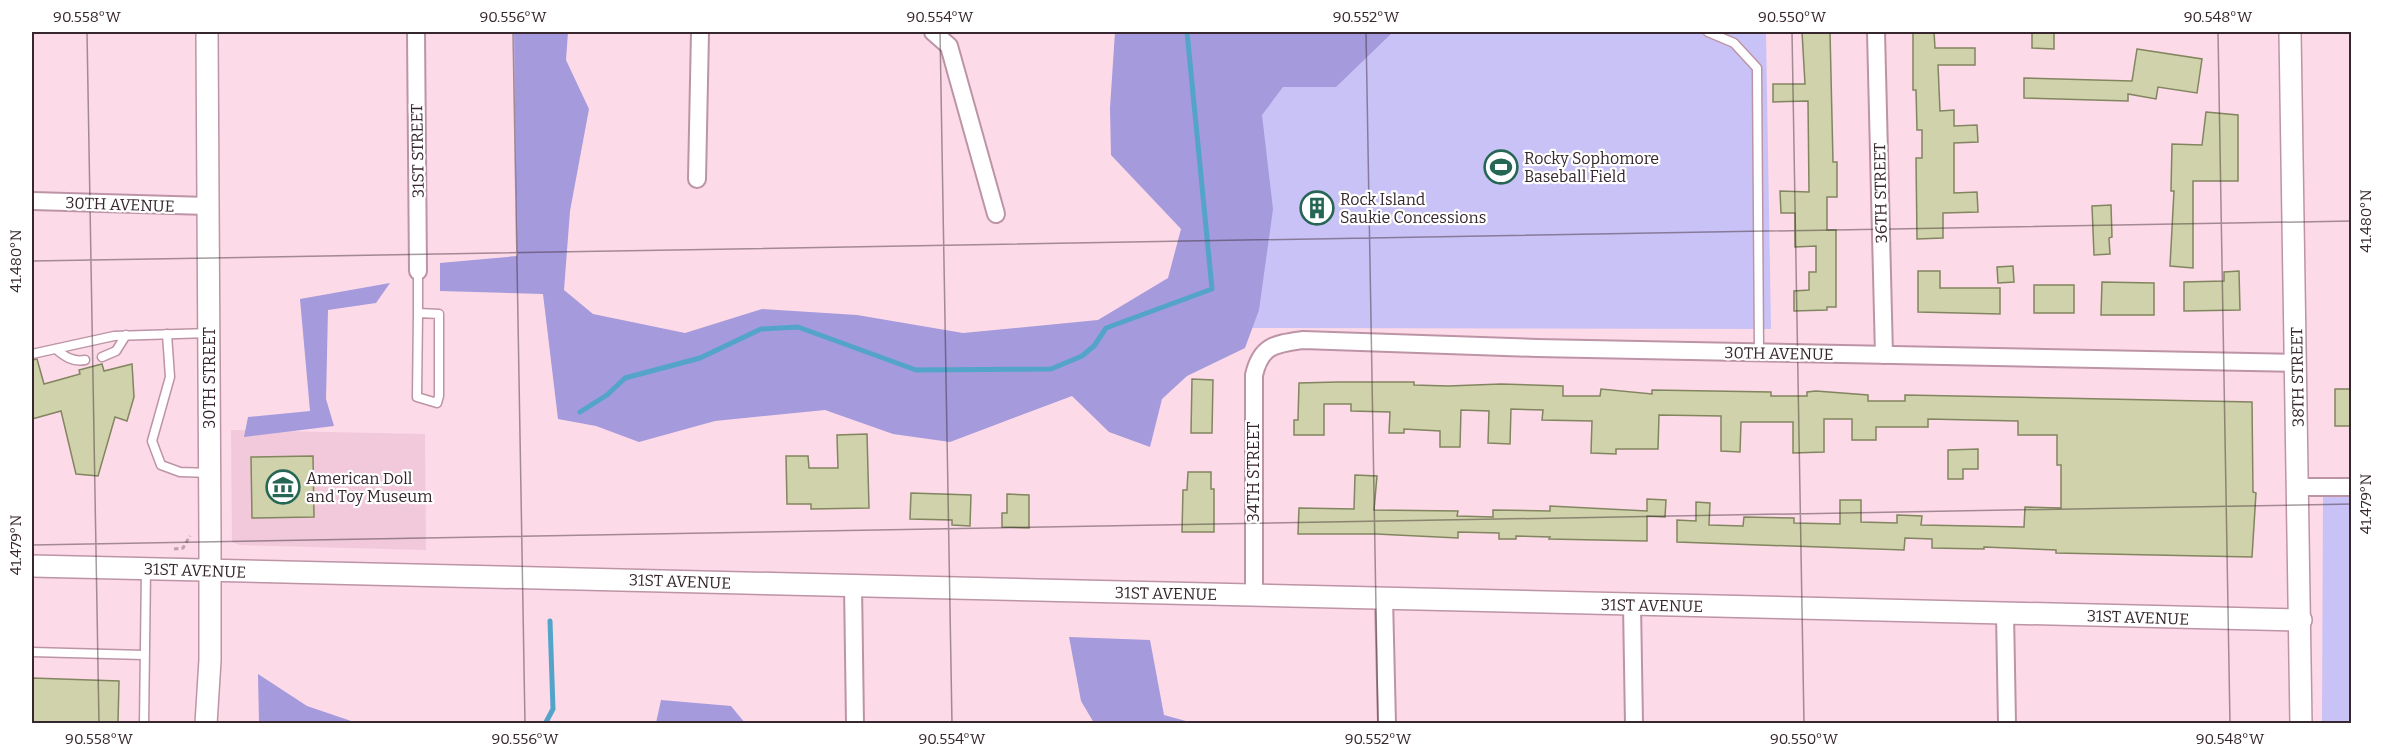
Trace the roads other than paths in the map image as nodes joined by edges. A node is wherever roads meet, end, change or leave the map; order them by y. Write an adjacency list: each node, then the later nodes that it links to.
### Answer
1 (207, 32): 10 (street, 30TH STREET)
2 (416, 32): 12 (street, 31ST STREET)
3 (700, 32): 8 (street)
4 (933, 32): 11 (street)
5 (1708, 32): 19 (lane)
6 (1876, 32): 21 (street, 36TH STREET)
7 (2290, 32): 24 (street, 38TH STREET)
8 (697, 179)
9 (32, 201): 10 (street, 30TH AVENUE)
10 (208, 206): 14 (street, 30TH STREET)
11 (996, 214)
12 (418, 271): 13 (lane)
13 (418, 313): 13 (lane)
14 (209, 333): 15 (lane); 25 (street, 30TH STREET)
15 (167, 334): 16 (lane); 25 (lane)
16 (126, 335): 17 (lane); 22 (lane)
17 (56, 349): 20 (lane); 23 (lane)
18 (1264, 351): 19 (street, 30TH AVENUE); 33 (street, 34TH STREET)
19 (1759, 353): 21 (street, 30TH AVENUE)
20 (32, 354)
21 (1884, 355): 24 (street, 30TH AVENUE)
22 (102, 357)
23 (85, 360)
24 (2296, 363): 26 (street, 38TH STREET)
25 (210, 473): 31 (street, 30TH STREET)
26 (2299, 487): 27 (street); 37 (street, 38TH STREET)
27 (2352, 487)
28 (32, 561): 29 (lane)
29 (32, 566): 30 (street, 31ST AVENUE)
30 (146, 569): 31 (street, 31ST AVENUE); 39 (lane)
31 (210, 570): 32 (street, 31ST AVENUE); 41 (street, 30TH STREET)
32 (853, 585): 33 (street, 31ST AVENUE); 42 (street)
33 (1254, 595): 34 (street, 31ST AVENUE)
34 (1384, 598): 35 (street, 31ST AVENUE); 43 (street)
35 (1632, 604): 36 (street, 31ST AVENUE); 44 (street)
36 (2006, 613): 37 (street, 31ST AVENUE); 45 (street)
37 (2301, 620): 46 (street, 38TH STREET)
38 (32, 652): 39 (lane)
39 (144, 655): 40 (lane)
40 (144, 723)
41 (206, 723)
42 (855, 723)
43 (1387, 723)
44 (1634, 723)
45 (2007, 723)
46 (2301, 723)

